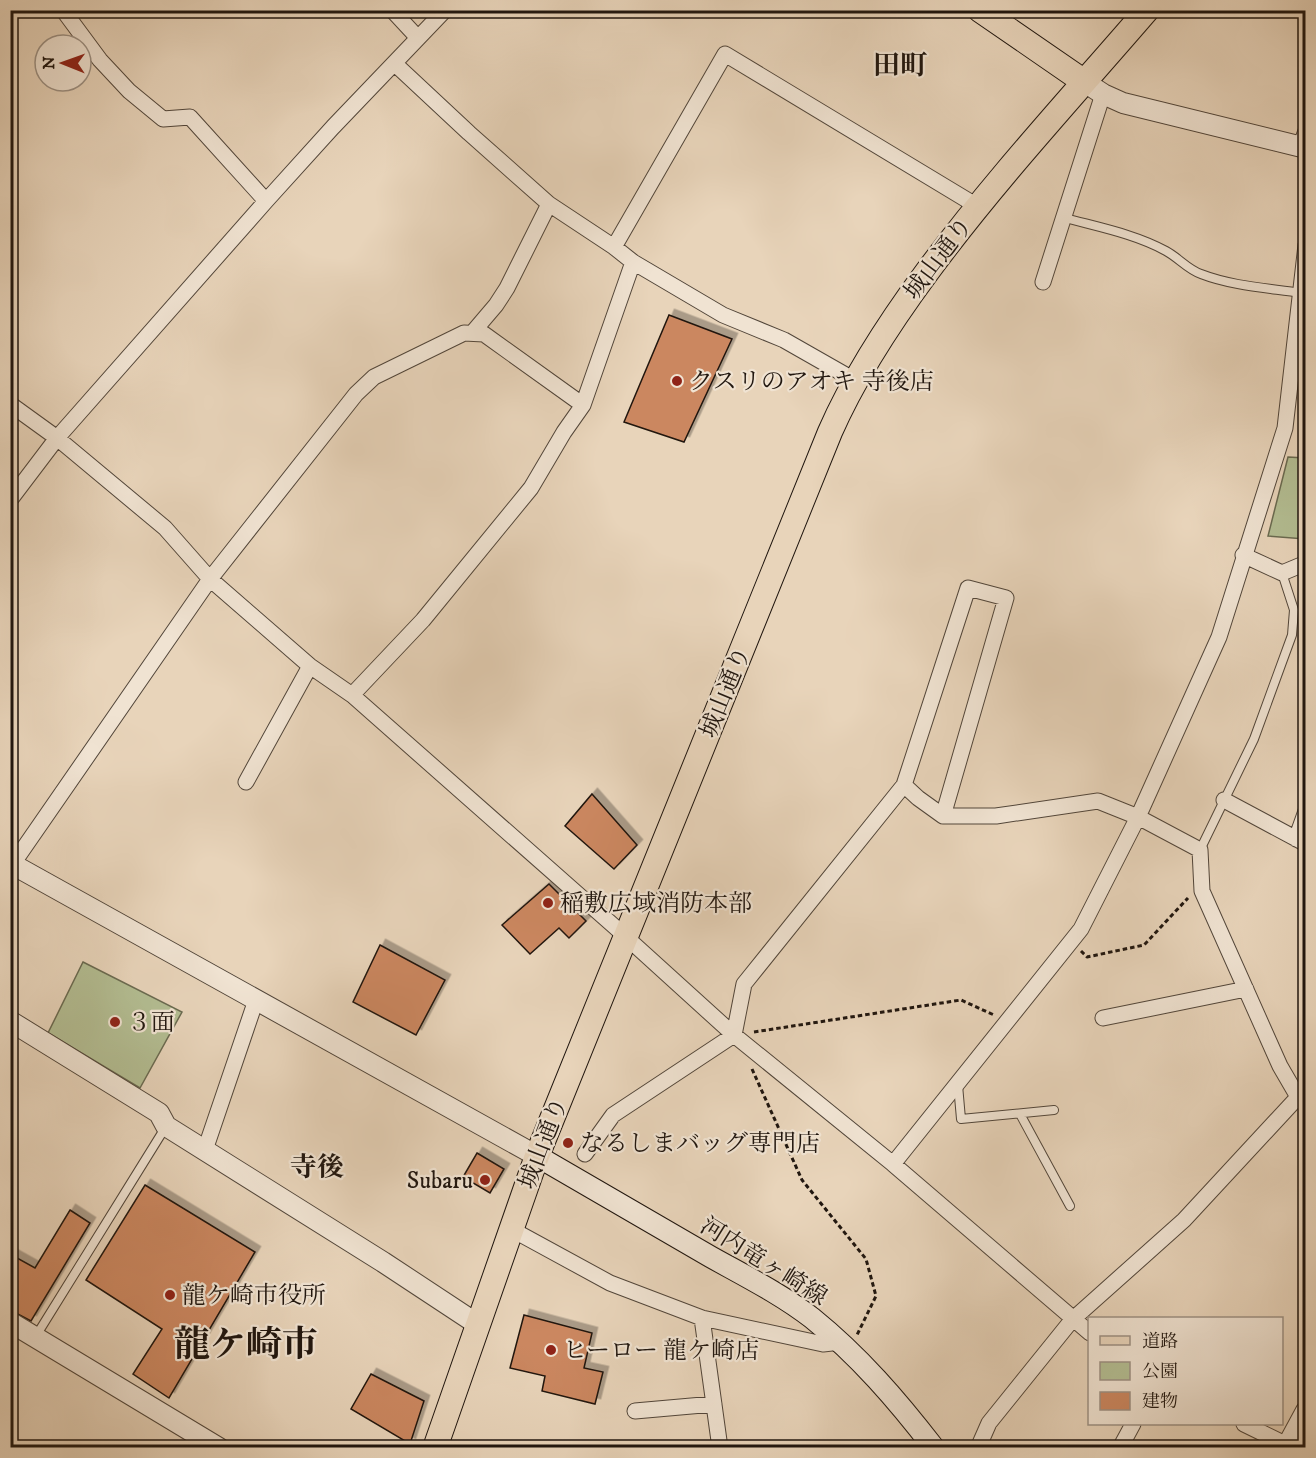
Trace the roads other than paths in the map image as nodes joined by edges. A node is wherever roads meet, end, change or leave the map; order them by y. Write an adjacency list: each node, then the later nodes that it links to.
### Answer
1 (63, 10): 11 (street)
2 (392, 10): 6 (street)
3 (445, 10): 6 (street)
4 (980, 10): 8 (main road)
5 (1146, 10): 8 (main road, 城山通り)
6 (418, 38): 7 (street)
7 (394, 63): 11 (street); 12 (street)
8 (1083, 81): 9 (street); 13 (main road, 城山通り)
9 (1103, 94): 10 (street); 14 (street)
10 (1304, 142)
11 (266, 201): 24 (street)
12 (549, 204): 16 (street); 20 (street)
13 (977, 206): 16 (street); 21 (main road, 城山通り)
14 (1065, 218): 18 (street); 19 (lane)
15 (1305, 245): 19 (street)
16 (614, 247): 17 (street)
17 (633, 262): 21 (street); 23 (street)
18 (1042, 282)
19 (1301, 293): 26 (street)
20 (473, 332): 23 (street); 29 (street)
21 (856, 381): 41 (main road, 城山通り)
22 (10, 404): 24 (street)
23 (583, 405): 31 (street)
24 (57, 438): 25 (street); 29 (street)
25 (10, 500)
26 (1244, 555): 28 (street); 37 (street)
27 (1305, 563): 28 (street)
28 (1281, 573): 34 (lane)
29 (210, 579): 30 (street); 40 (street)
30 (310, 666): 31 (street); 32 (street)
31 (352, 695): 41 (street)
32 (246, 782)
33 (904, 786): 36 (street); 36 (street); 46 (street)
34 (1224, 800): 38 (street); 39 (lane)
35 (1305, 811): 38 (street)
36 (943, 816): 37 (street)
37 (1138, 817): 39 (street); 47 (street)
38 (1301, 842)
39 (1200, 850): 42 (street)
40 (11, 865): 43 (street)
41 (626, 937): 46 (street); 54 (main road, 城山通り)
42 (1246, 989): 44 (street); 48 (street)
43 (256, 1000): 52 (street); 54 (street)
44 (1103, 1018)
45 (10, 1021): 51 (street)
46 (734, 1035): 53 (street); 55 (street)
47 (958, 1083): 50 (lane); 55 (street)
48 (1302, 1099): 59 (street)
49 (1054, 1110): 50 (lane)
50 (1020, 1114): 56 (lane)
51 (166, 1126): 52 (street); 63 (lane)
52 (205, 1150): 61 (street)
53 (585, 1154)
54 (537, 1156): 57 (main road, 城山通り); 64 (main road, 河内竜ヶ崎線)
55 (893, 1164): 59 (street)
56 (1070, 1206)
57 (511, 1229): 58 (street); 61 (main road, 城山通り)
58 (702, 1318): 64 (street); 65 (street)
59 (1072, 1320): 62 (street); 75 (street)
60 (10, 1322): 63 (street)
61 (477, 1324): 73 (main road, 城山通り)
62 (1088, 1332)
63 (36, 1336): 72 (street)
64 (845, 1346): 74 (main road, 河内竜ヶ崎線)
65 (714, 1404): 66 (street); 71 (street)
66 (635, 1411)
67 (1305, 1411): 70 (street)
68 (1132, 1425): 76 (street)
69 (1246, 1425): 70 (street)
70 (1287, 1446)
71 (714, 1447)
72 (219, 1448)
73 (435, 1448)
74 (934, 1448)
75 (978, 1448)
76 (1120, 1448)

